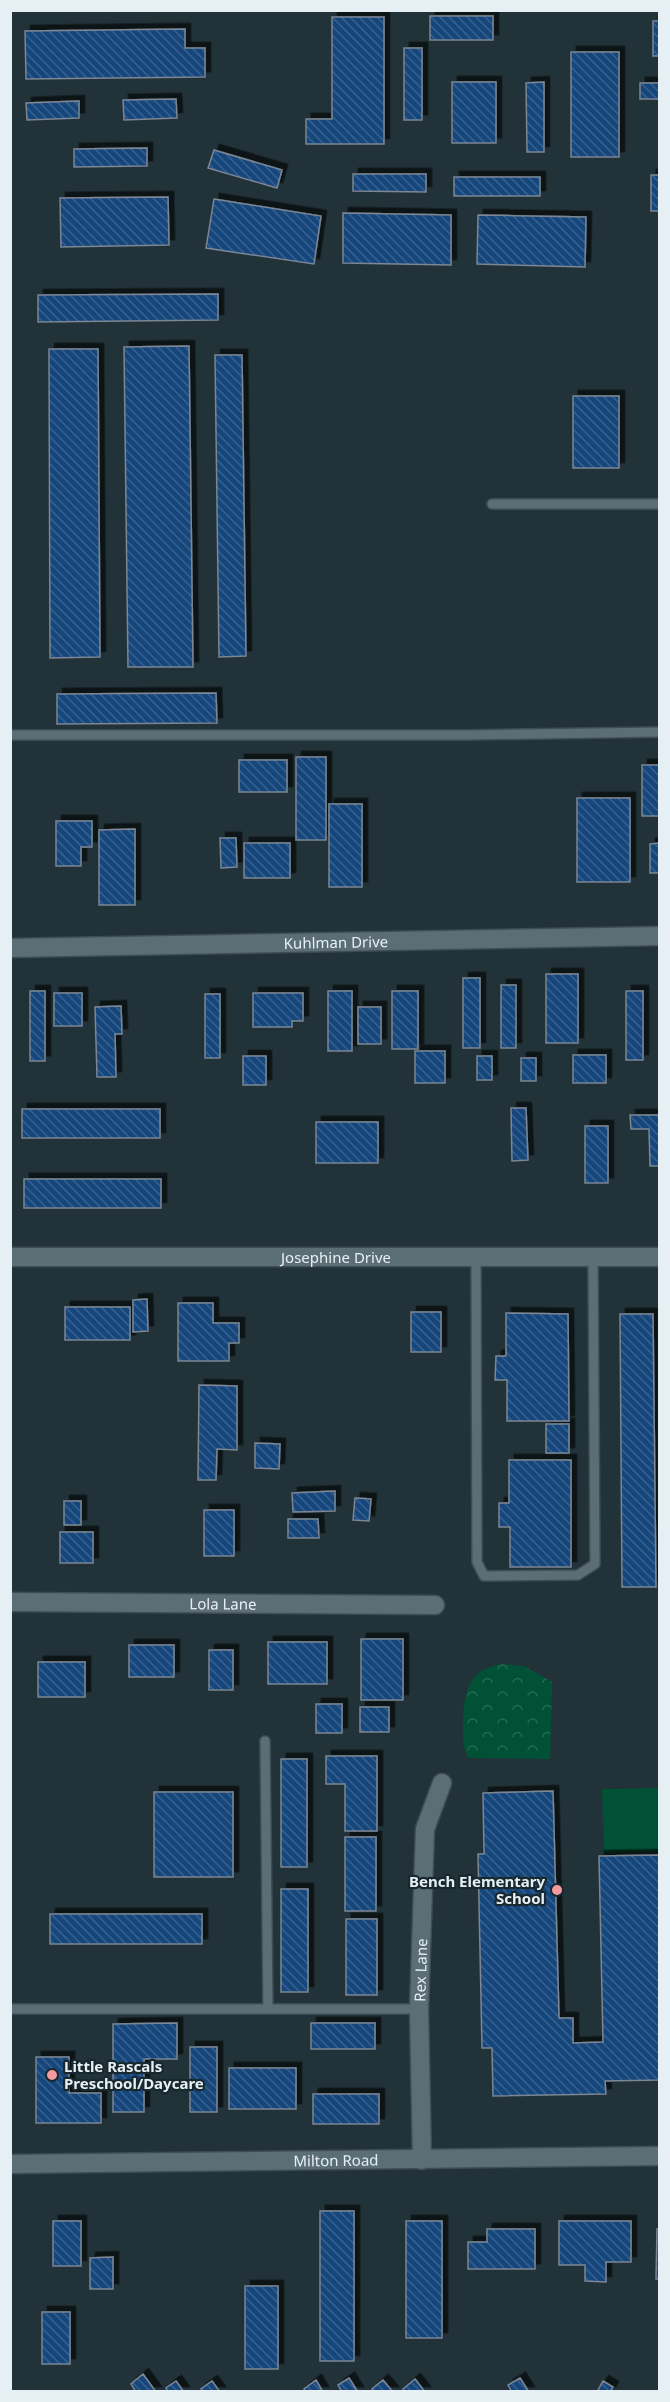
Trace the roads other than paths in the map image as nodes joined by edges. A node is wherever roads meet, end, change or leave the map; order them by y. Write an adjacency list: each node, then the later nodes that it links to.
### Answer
1 (492, 504): 2 (lane)
2 (660, 504)
3 (660, 732): 4 (lane)
4 (10, 735)
5 (660, 936): 6 (street, Kuhlman Drive)
6 (10, 948)
7 (10, 1257): 8 (street, Josephine Drive)
8 (476, 1257): 9 (street, Josephine Drive); 9 (lane)
9 (593, 1257): 10 (street, Josephine Drive)
10 (660, 1257)
11 (10, 1602): 12 (street, Lola Lane)
12 (435, 1605)
13 (265, 1740): 16 (lane)
14 (442, 1783): 17 (street, Rex Lane)
15 (10, 2009): 16 (lane)
16 (268, 2009): 17 (lane)
17 (419, 2009): 19 (street, Rex Lane)
18 (660, 2156): 19 (street, Milton Road)
19 (422, 2160): 20 (street, Milton Road)
20 (10, 2164)

